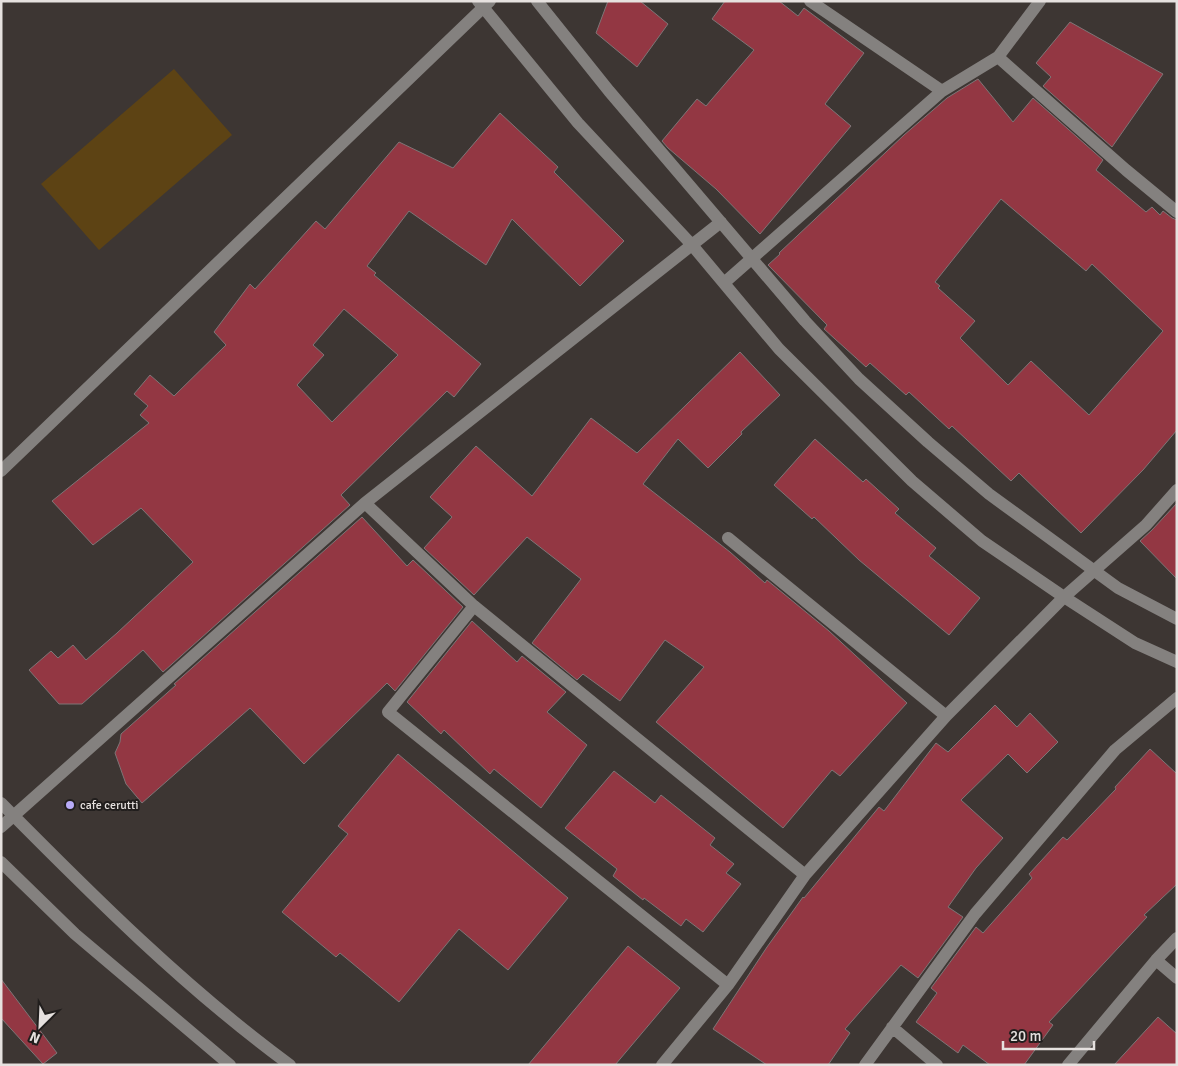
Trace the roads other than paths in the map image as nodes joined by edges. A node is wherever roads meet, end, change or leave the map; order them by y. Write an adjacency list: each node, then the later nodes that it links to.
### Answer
1 (537, 1): 8 (street)
2 (810, 1): 6 (street)
3 (1040, 1): 5 (street)
4 (483, 4): 9 (street); 12 (street)
5 (998, 57): 6 (street); 7 (street)
6 (942, 91): 10 (street)
7 (1177, 212)
8 (721, 222): 9 (street); 10 (street)
9 (692, 245): 11 (street); 14 (street)
10 (752, 258): 11 (street); 16 (street)
11 (724, 283): 17 (street)
12 (1, 472)
13 (1177, 490): 16 (street)
14 (365, 503): 18 (street); 24 (street)
15 (728, 538): 22 (street)
16 (1094, 571): 17 (street); 19 (street)
17 (1064, 597): 20 (street); 22 (street)
18 (474, 606): 27 (street); 31 (street)
19 (1177, 619)
20 (1177, 662)
21 (1177, 698): 32 (street)
22 (946, 716): 27 (street)
23 (1, 803): 24 (street)
24 (14, 816): 25 (street); 34 (street)
25 (1, 827)
26 (1, 862): 33 (street)
27 (805, 875): 31 (street)
28 (1177, 938): 29 (street)
29 (1156, 960): 30 (street); 38 (street)
30 (1177, 978)
31 (728, 985): 35 (street)
32 (892, 1027): 36 (street); 37 (street)
33 (230, 1065)
34 (290, 1065)
35 (662, 1065)
36 (865, 1065)
37 (937, 1065)
38 (1068, 1065)

